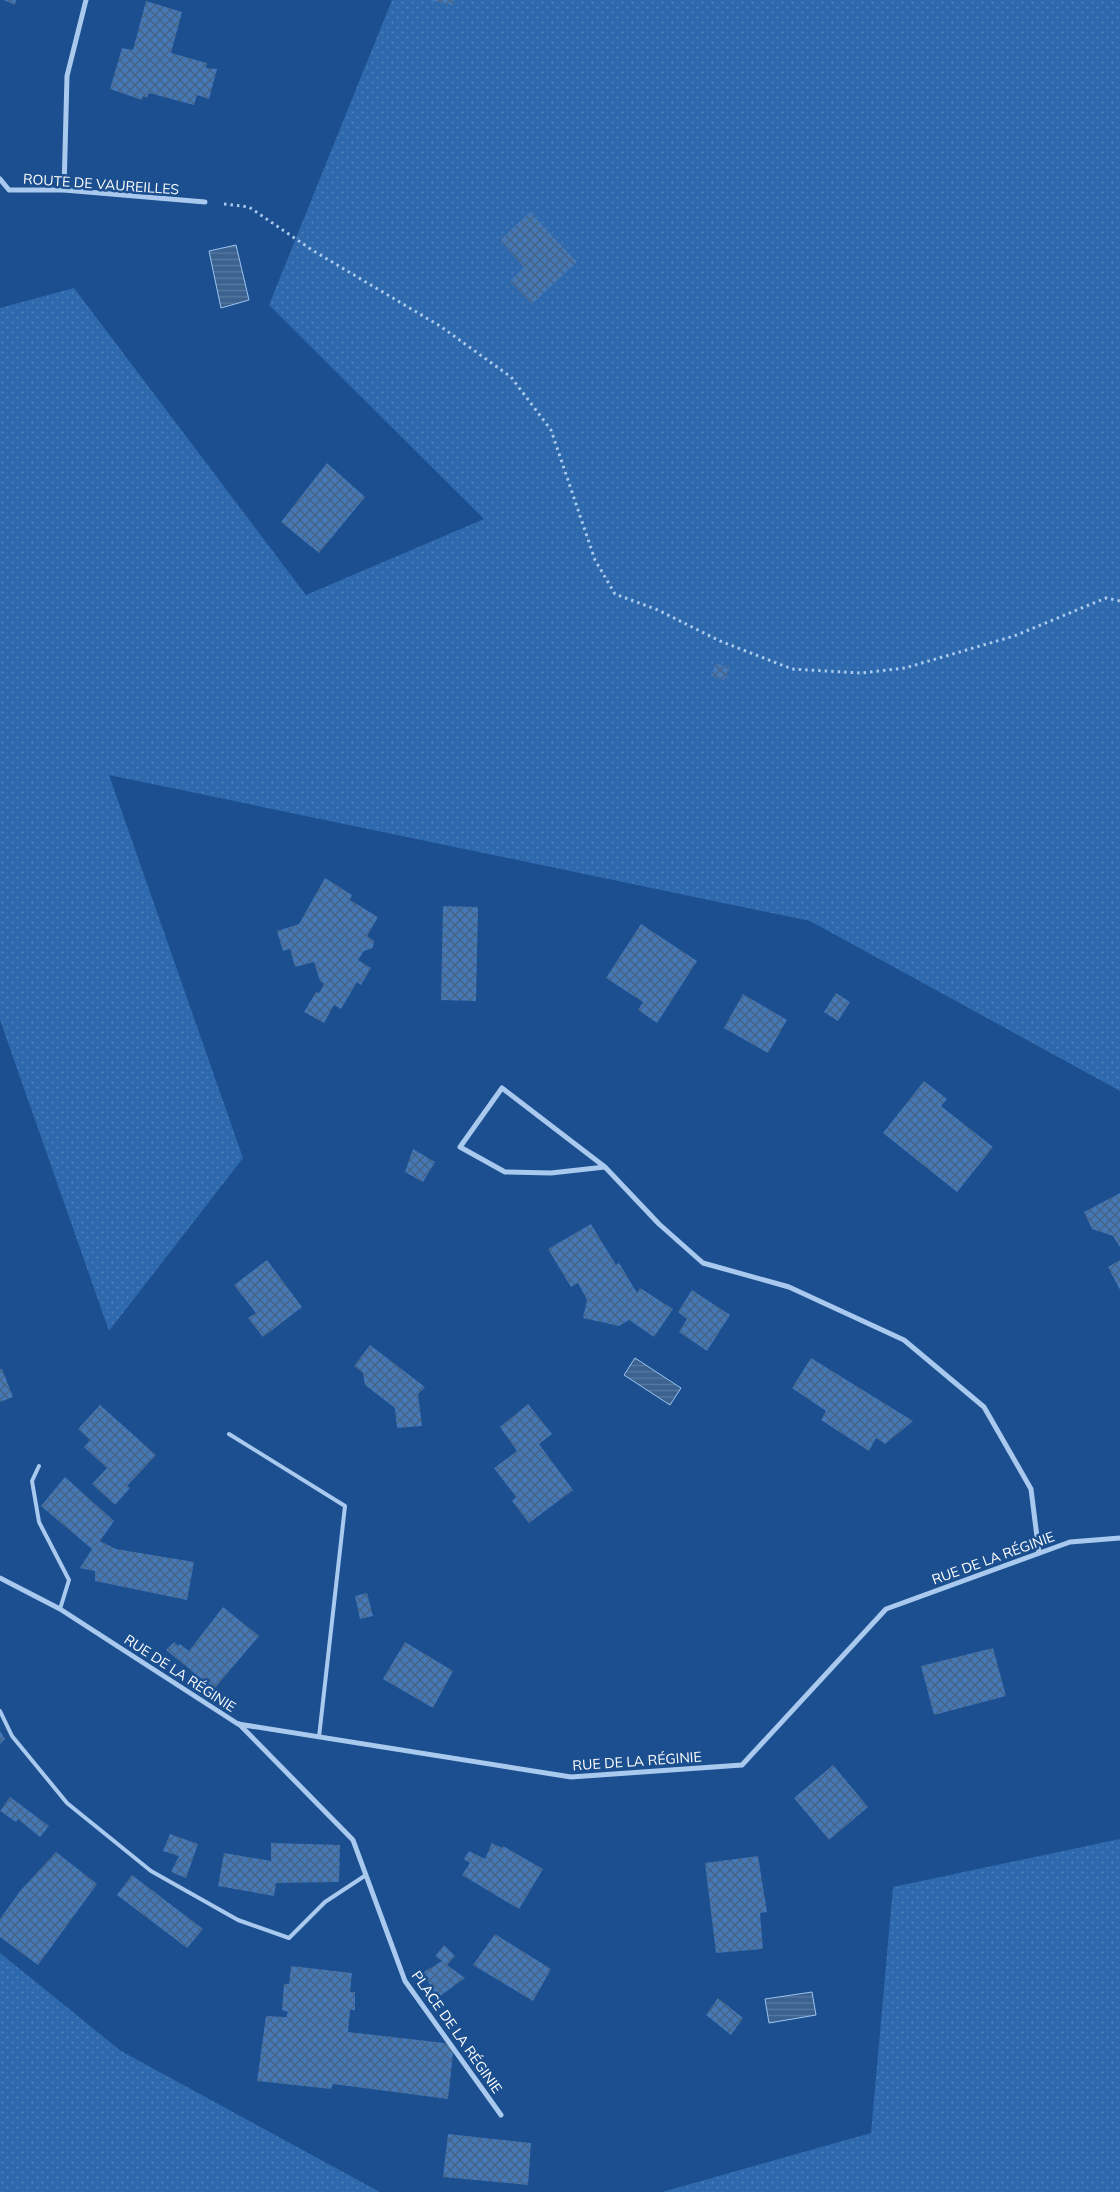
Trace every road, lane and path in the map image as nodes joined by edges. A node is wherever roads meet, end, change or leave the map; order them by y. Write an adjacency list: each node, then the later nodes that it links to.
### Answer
1 (86, 0): 3 (street)
2 (0, 179): 3 (street, ROUTE DE VAUREILLES)
3 (64, 190): 4 (street, ROUTE DE VAUREILLES)
4 (205, 202): 5 (path)
5 (1120, 601)
6 (605, 1167): 6 (street); 10 (street)
7 (229, 1434): 15 (lane)
8 (39, 1466): 12 (lane)
9 (1120, 1538): 10 (street, RUE DE LA RÉGINIE)
10 (1039, 1553): 15 (street, RUE DE LA RÉGINIE)
11 (0, 1578): 12 (street, RUE DE LA RÉGINIE)
12 (60, 1609): 14 (street, RUE DE LA RÉGINIE)
13 (0, 1711): 16 (lane)
14 (238, 1724): 15 (street, RUE DE LA RÉGINIE); 16 (street, PLACE DE LA RÉGINIE)
15 (319, 1737)
16 (366, 1875): 17 (street, PLACE DE LA RÉGINIE)
17 (501, 2115)

